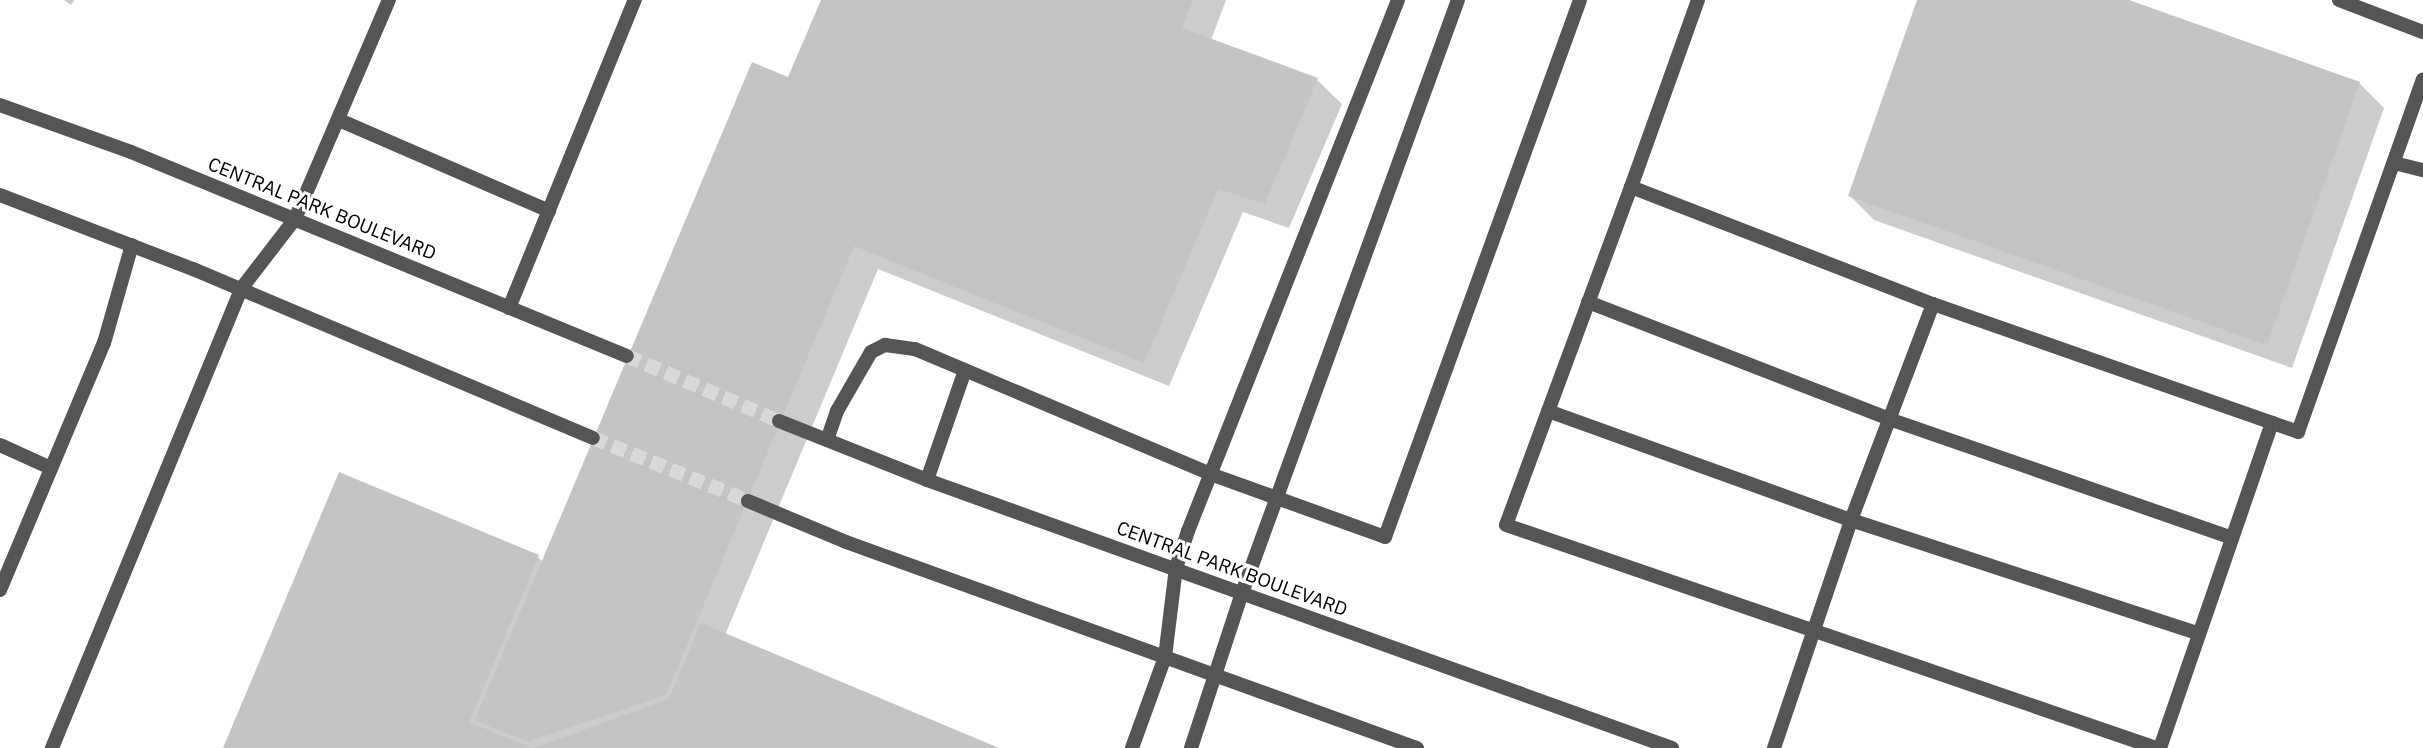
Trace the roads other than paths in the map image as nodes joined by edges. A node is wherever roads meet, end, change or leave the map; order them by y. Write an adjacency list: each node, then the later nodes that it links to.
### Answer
1 (389, 0): 12 (street)
2 (635, 0): 17 (street)
3 (1398, 0): 34 (street)
4 (1448, 0): 5 (street)
5 (1458, 0): 36 (street)
6 (1580, 0): 36 (street)
7 (1698, 0): 15 (street)
8 (2339, 0): 9 (street)
9 (2423, 32)
10 (2423, 79): 13 (street)
11 (0, 105): 18 (street, CENTRAL PARK BOULEVARD)
12 (339, 120): 17 (street); 18 (street)
13 (2394, 163): 14 (street); 29 (street)
14 (2423, 170)
15 (1631, 187): 21 (street); 22 (street)
16 (0, 195): 19 (street)
17 (549, 211): 23 (street)
18 (295, 219): 20 (street); 23 (street, CENTRAL PARK BOULEVARD)
19 (132, 245): 20 (street); 33 (street)
20 (241, 289): 30 (street); 49 (street)
21 (1588, 302): 26 (street); 27 (street)
22 (1933, 304): 27 (street); 29 (street)
23 (509, 308): 24 (street, CENTRAL PARK BOULEVARD)
24 (626, 356)
25 (965, 370): 31 (street); 34 (street); 35 (street)
26 (1548, 411): 38 (street); 44 (street)
27 (1889, 419): 38 (street); 39 (street)
28 (779, 421): 31 (street, CENTRAL PARK BOULEVARD)
29 (2272, 423): 39 (street)
30 (593, 438)
31 (827, 440): 35 (street, CENTRAL PARK BOULEVARD)
32 (0, 445): 33 (street)
33 (51, 468): 40 (street)
34 (1213, 475): 36 (street); 41 (street)
35 (927, 480): 41 (street, CENTRAL PARK BOULEVARD)
36 (1278, 499): 43 (street)
37 (748, 501): 46 (street)
38 (1851, 520): 44 (street); 45 (street)
39 (2232, 538): 45 (street)
40 (5, 564): 42 (street)
41 (1176, 568): 43 (street, CENTRAL PARK BOULEVARD); 46 (street)
42 (0, 590)
43 (1242, 593): 47 (street); 52 (street, CENTRAL PARK BOULEVARD)
44 (1813, 630): 53 (street); 54 (street)
45 (2199, 634): 54 (street)
46 (1165, 657): 47 (street); 50 (street)
47 (1217, 676): 48 (street); 51 (street)
48 (1415, 747)
49 (52, 748)
50 (1132, 748)
51 (1191, 748)
52 (1672, 748)
53 (1774, 748)
54 (2158, 748)

